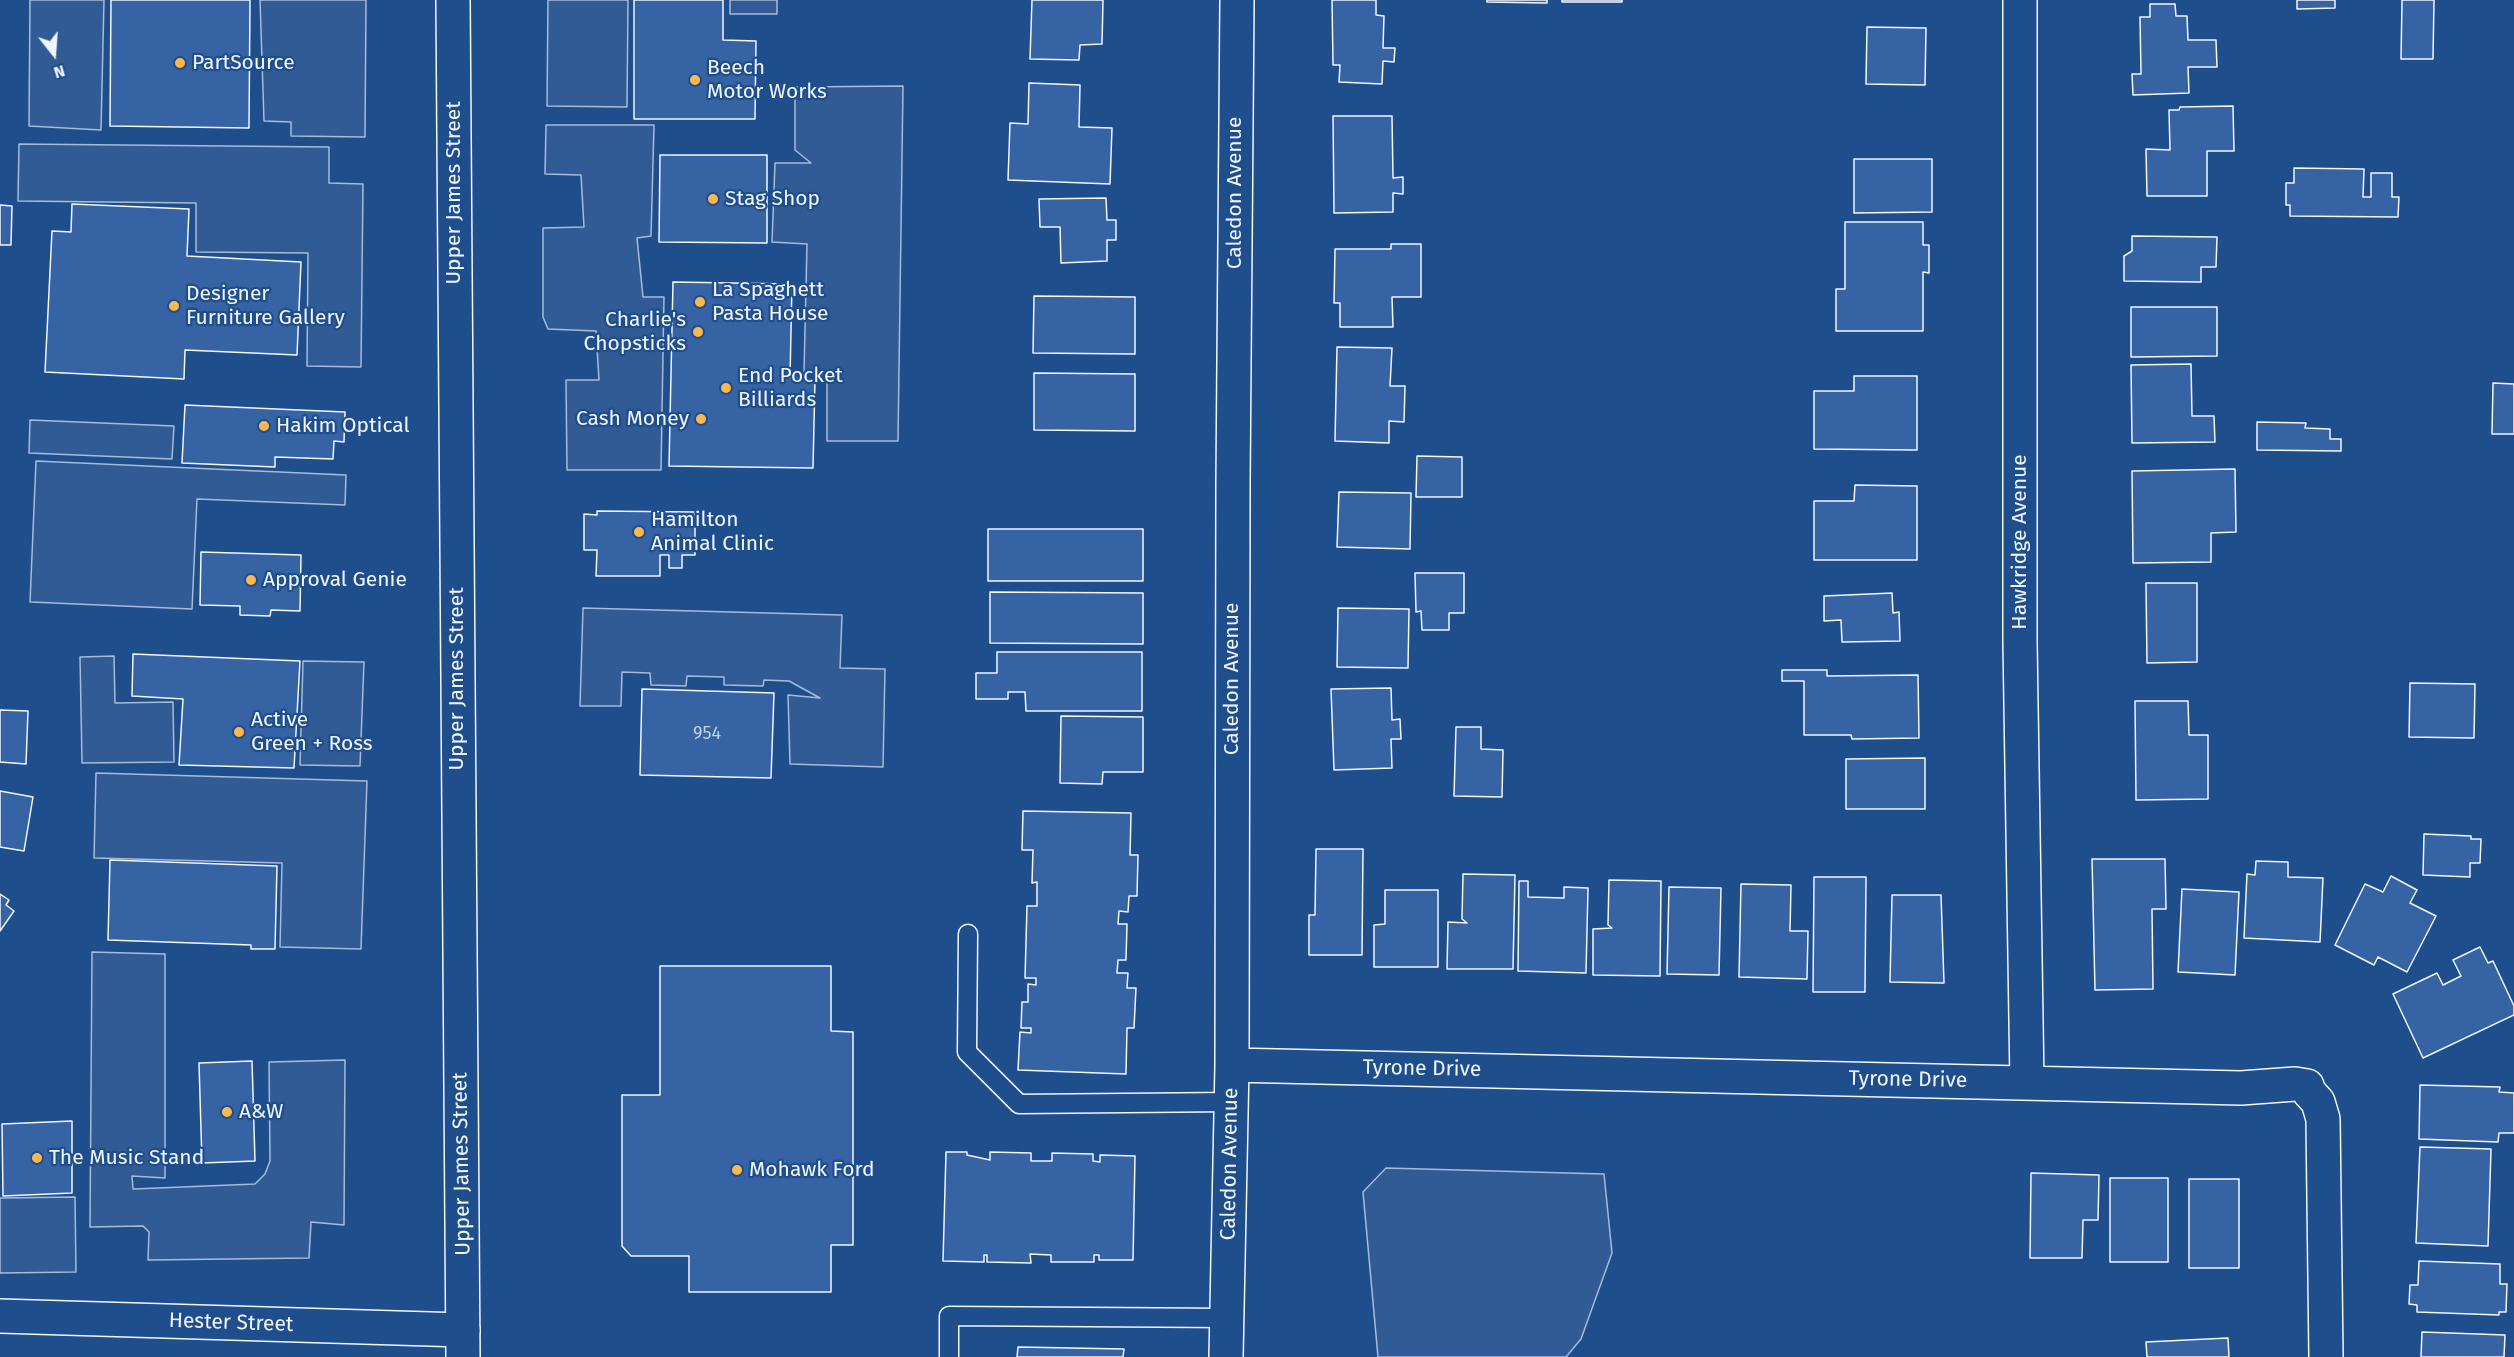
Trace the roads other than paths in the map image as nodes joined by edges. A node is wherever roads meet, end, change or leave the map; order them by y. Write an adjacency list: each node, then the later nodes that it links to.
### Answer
1 (453, 0): 10 (street, Upper James Street)
2 (1237, 0): 5 (street, Caledon Avenue)
3 (2020, 0): 6 (street, Hawkridge Avenue)
4 (968, 934): 7 (lane)
5 (1232, 1065): 6 (street, Tyrone Drive); 7 (street, Caledon Avenue)
6 (2027, 1083): 13 (street, Tyrone Drive)
7 (1231, 1102): 9 (street, Caledon Avenue)
8 (0, 1316): 10 (street, Hester Street)
9 (1227, 1318): 11 (lane); 12 (street, Caledon Avenue)
10 (463, 1343)
11 (949, 1357)
12 (1226, 1357)
13 (2326, 1357)

